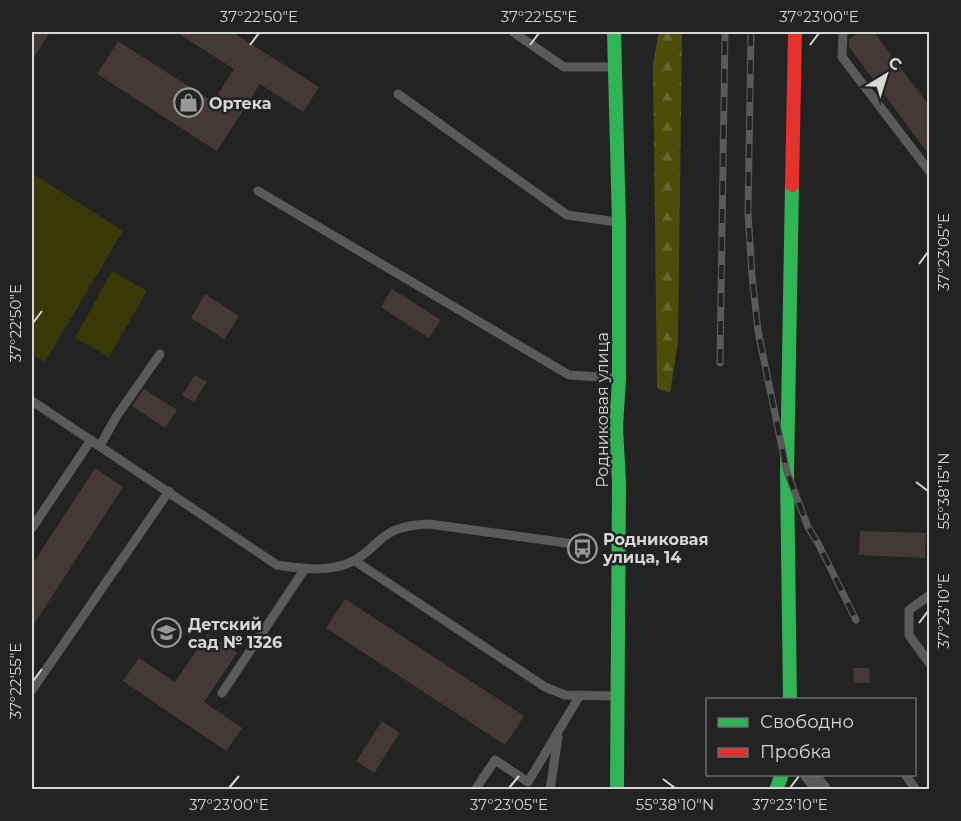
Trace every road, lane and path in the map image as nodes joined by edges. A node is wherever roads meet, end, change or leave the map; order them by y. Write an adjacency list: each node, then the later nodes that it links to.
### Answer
1 (513, 32): 5 (lane)
2 (795, 32): 26 (main road)
3 (843, 32): 7 (lane)
4 (615, 33): 5 (main road, Родниковая улица)
5 (614, 67): 9 (main road, Родниковая улица)
6 (398, 94): 9 (lane)
7 (930, 172)
8 (258, 191): 11 (lane)
9 (619, 223): 11 (main road, Родниковая улица)
10 (160, 354): 14 (lane)
11 (619, 379): 25 (main road, Родниковая улица)
12 (32, 401): 13 (lane)
13 (91, 440): 14 (lane); 16 (lane)
14 (100, 446): 15 (lane)
15 (169, 491): 19 (lane); 22 (lane)
16 (32, 528)
17 (567, 543): 18 (lane)
18 (355, 561): 19 (lane); 24 (lane)
19 (304, 570): 23 (lane)
20 (930, 595): 21 (lane)
21 (930, 664)
22 (32, 690)
23 (222, 693)
24 (580, 696): 25 (lane); 27 (lane)
25 (619, 696): 32 (main road, Родниковая улица)
26 (790, 698)
27 (559, 732): 30 (lane); 31 (lane)
28 (811, 776): 33 (street)
29 (906, 776): 34 (lane)
30 (475, 789)
31 (550, 789)
32 (617, 789)
33 (822, 789)
34 (916, 789)

